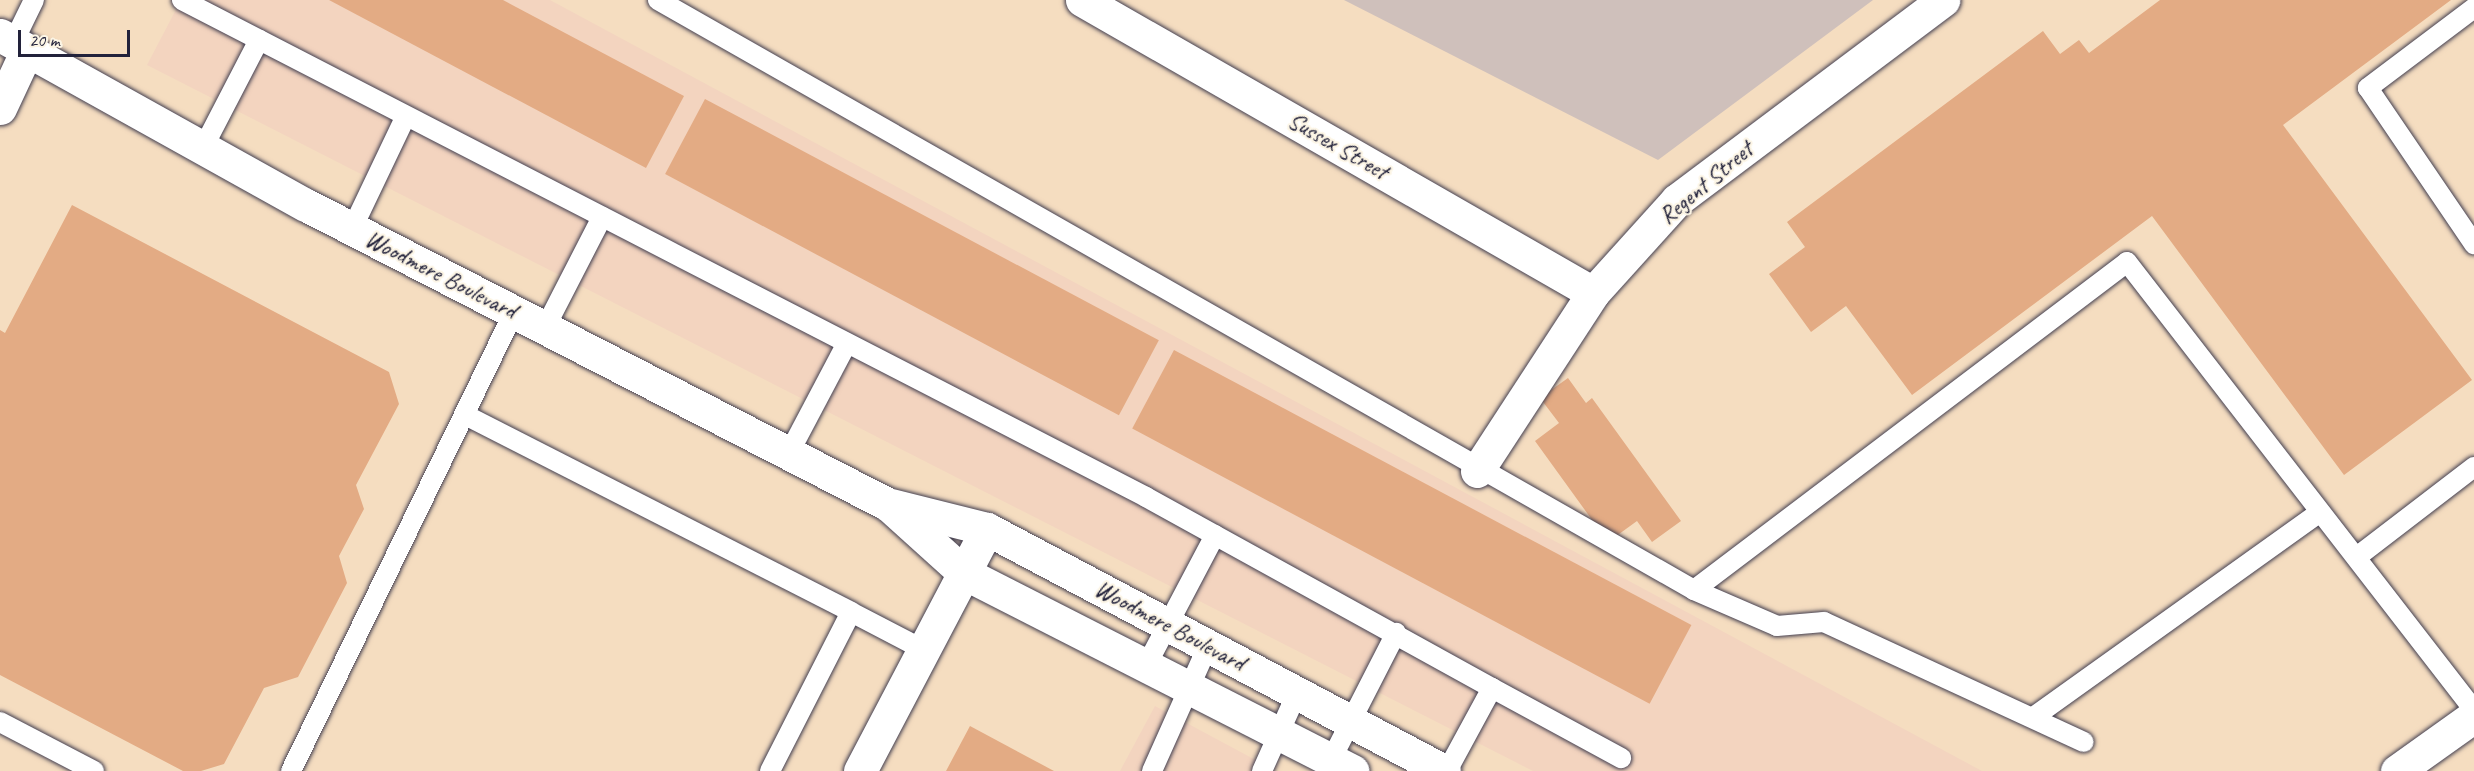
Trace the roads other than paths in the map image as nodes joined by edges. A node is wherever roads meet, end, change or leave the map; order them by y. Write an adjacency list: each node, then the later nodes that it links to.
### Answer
1 (34, 0): 8 (lane)
2 (182, 0): 7 (lane)
3 (658, 0): 22 (lane)
4 (1082, 0): 15 (street, Sussex Street)
5 (1943, 0): 15 (street, Regent Street)
6 (2474, 8): 14 (lane)
7 (259, 40): 10 (lane); 11 (lane)
8 (13, 43): 9 (street); 11 (street, Woodmere Boulevard)
9 (0, 108)
10 (406, 116): 12 (lane); 13 (lane)
11 (203, 148): 13 (street, Woodmere Boulevard)
12 (602, 217): 17 (lane); 18 (lane)
13 (352, 229): 16 (street, Woodmere Boulevard)
14 (2474, 244)
15 (1593, 293): 22 (street, Regent Street)
16 (514, 312): 17 (street, Woodmere Boulevard); 19 (lane)
17 (545, 328): 20 (street, Woodmere Boulevard)
18 (847, 343): 20 (lane); 26 (lane)
19 (465, 415): 30 (lane); 50 (lane)
20 (789, 453): 23 (street, Woodmere Boulevard)
21 (2474, 468): 27 (lane)
22 (1478, 471): 29 (lane)
23 (887, 504): 25 (street, Woodmere Boulevard); 28 (street, Woodmere Boulevard)
24 (2320, 512): 27 (lane); 29 (lane); 40 (lane)
25 (987, 530): 28 (street); 31 (street, Woodmere Boulevard)
26 (1215, 535): 31 (lane); 32 (lane)
27 (2358, 556): 39 (lane)
28 (964, 573): 34 (street); 35 (street, Woodmere Boulevard)
29 (1694, 590): 40 (lane)
30 (851, 612): 34 (lane); 51 (lane)
31 (1168, 626): 33 (street, Woodmere Boulevard); 35 (lane)
32 (1396, 633): 36 (lane); 42 (lane)
33 (1208, 646): 37 (lane); 38 (street, Woodmere Boulevard)
34 (924, 650): 52 (street)
35 (1146, 666): 37 (street, Woodmere Boulevard)
36 (1492, 688): 46 (lane); 54 (lane)
37 (1192, 689): 44 (street, Woodmere Boulevard); 48 (lane)
38 (1297, 693): 42 (street, Woodmere Boulevard); 44 (lane)
39 (2474, 710)
40 (2035, 716): 45 (lane)
41 (2474, 716): 55 (street)
42 (1351, 720): 47 (lane); 54 (street, Woodmere Boulevard)
43 (0, 722): 49 (lane)
44 (1277, 732): 47 (street, Woodmere Boulevard); 53 (lane)
45 (2084, 742)
46 (1621, 758)
47 (1341, 765)
48 (1160, 768)
49 (94, 771)
50 (291, 771)
51 (770, 771)
52 (860, 771)
53 (1262, 771)
54 (1445, 771)
55 (2397, 771)

